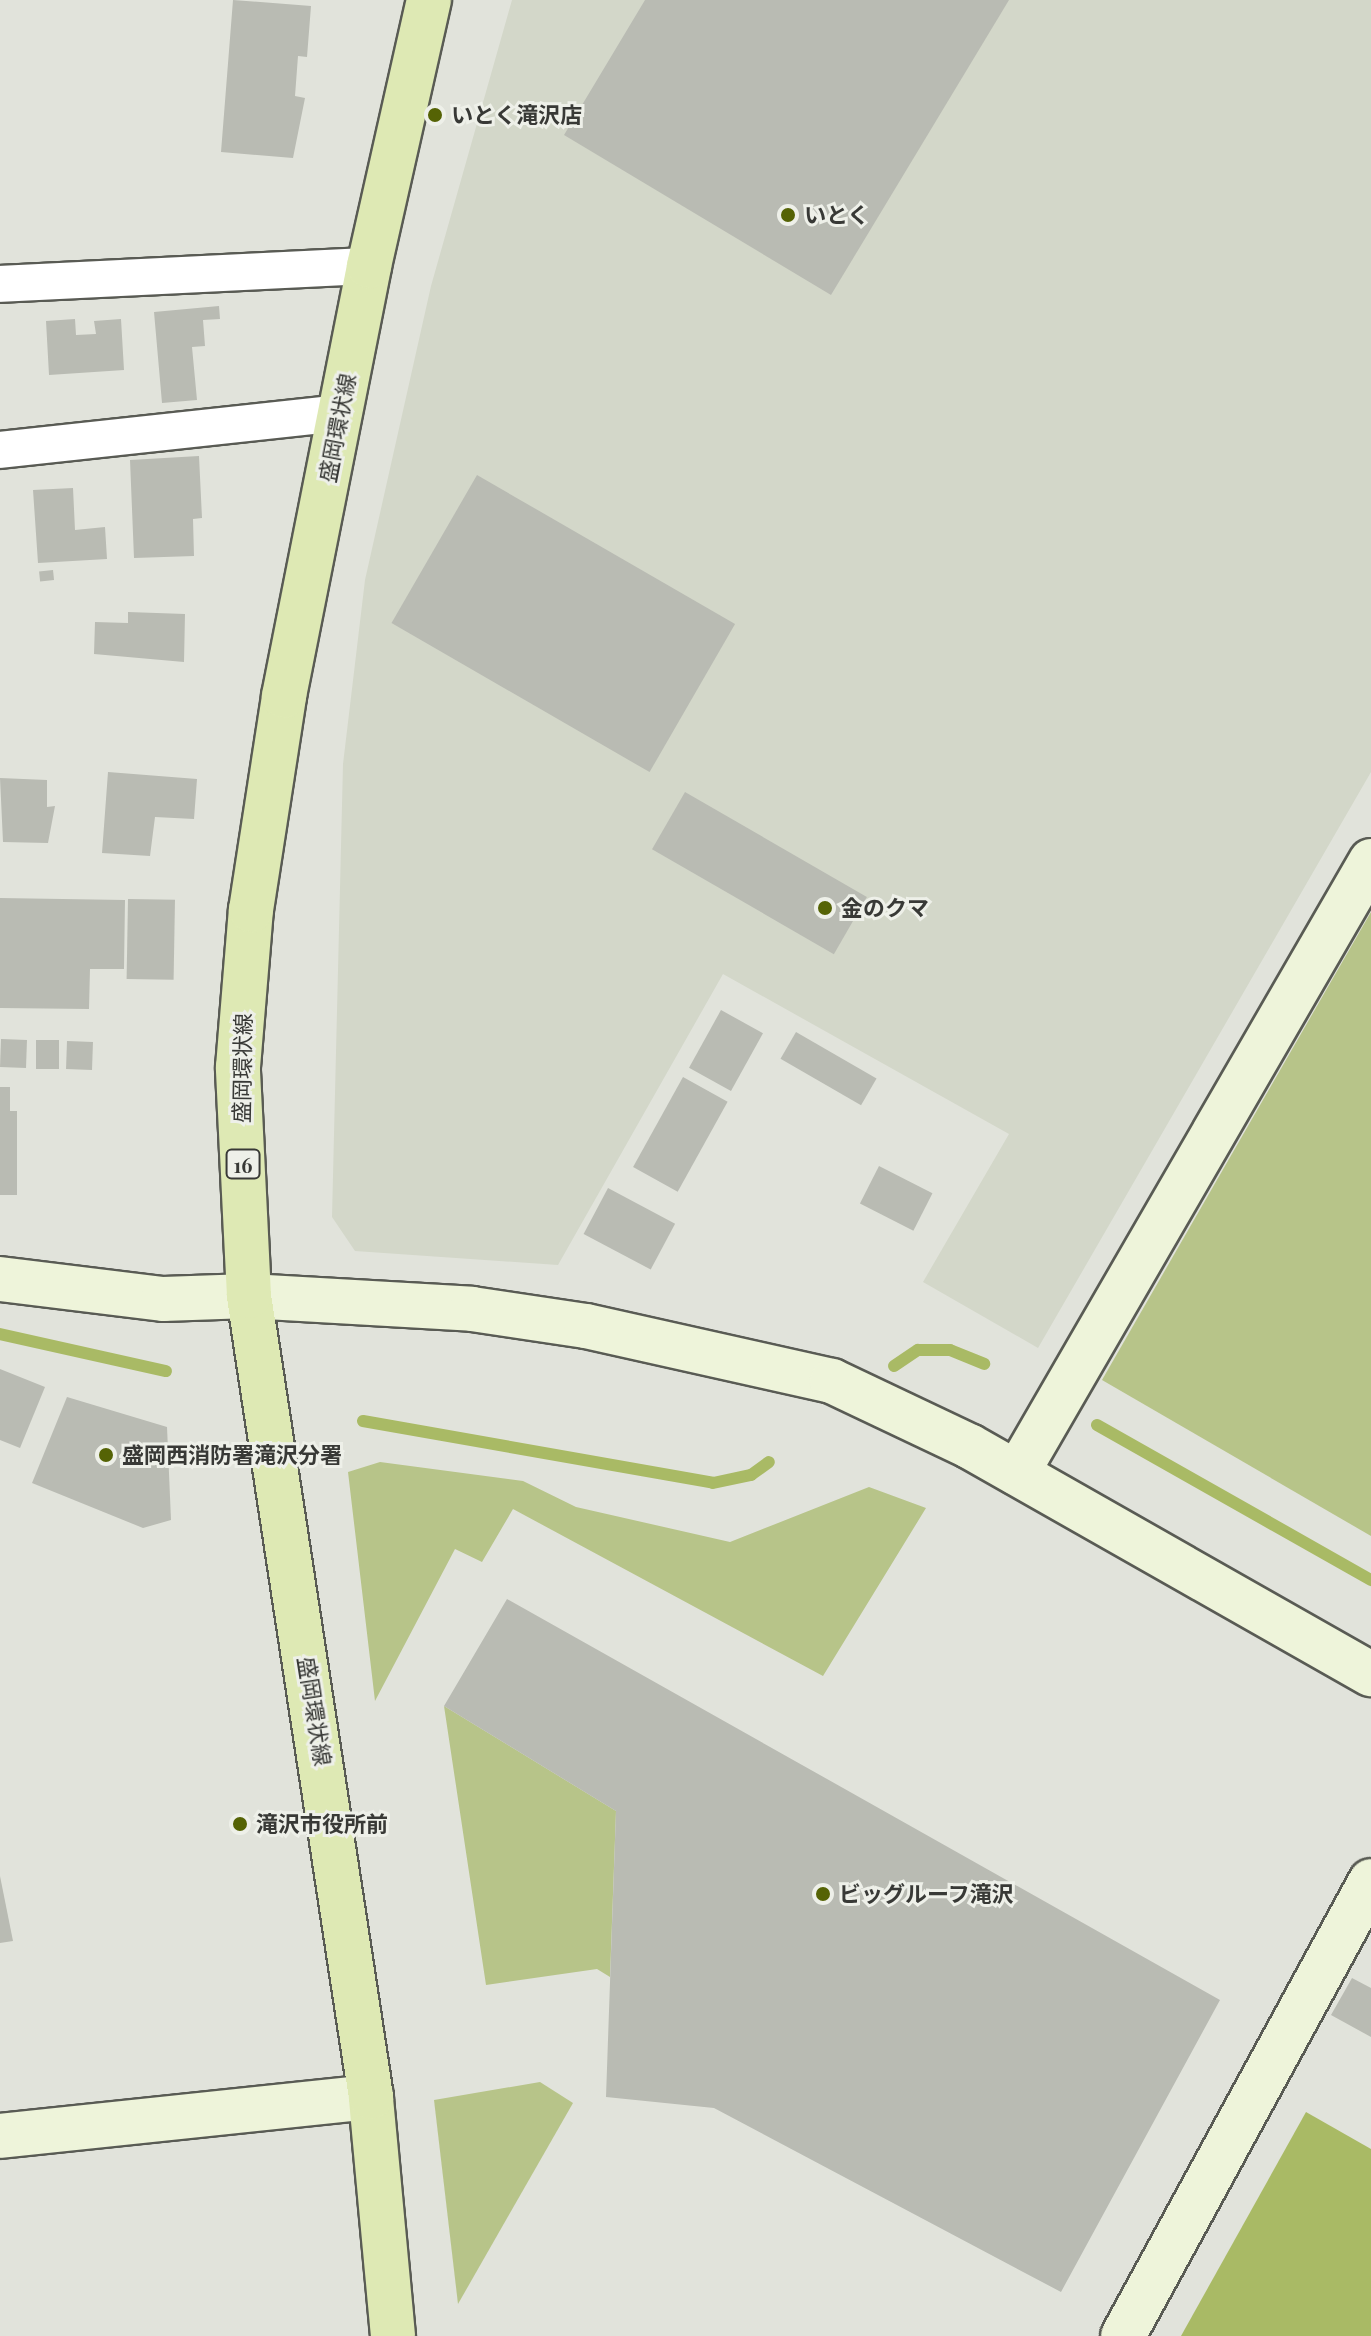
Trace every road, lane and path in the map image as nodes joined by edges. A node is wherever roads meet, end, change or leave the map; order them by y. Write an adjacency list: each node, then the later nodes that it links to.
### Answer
1 (429, 0): 2 (main road, 盛岡環状線 / 16)
2 (369, 266): 3 (street); 4 (main road, 盛岡環状線 / 16)
3 (0, 284)
4 (340, 413): 5 (street); 8 (main road, 盛岡環状線 / 16)
5 (0, 450)
6 (1371, 861): 9 (street)
7 (0, 1279): 8 (street)
8 (249, 1296): 9 (street); 12 (main road, 盛岡環状線 / 16)
9 (1017, 1473): 10 (street)
10 (1371, 1674)
11 (1371, 1881): 15 (street)
12 (371, 2097): 13 (street); 14 (main road, 盛岡環状線 / 16)
13 (0, 2136)
14 (393, 2336)
15 (1123, 2336)

